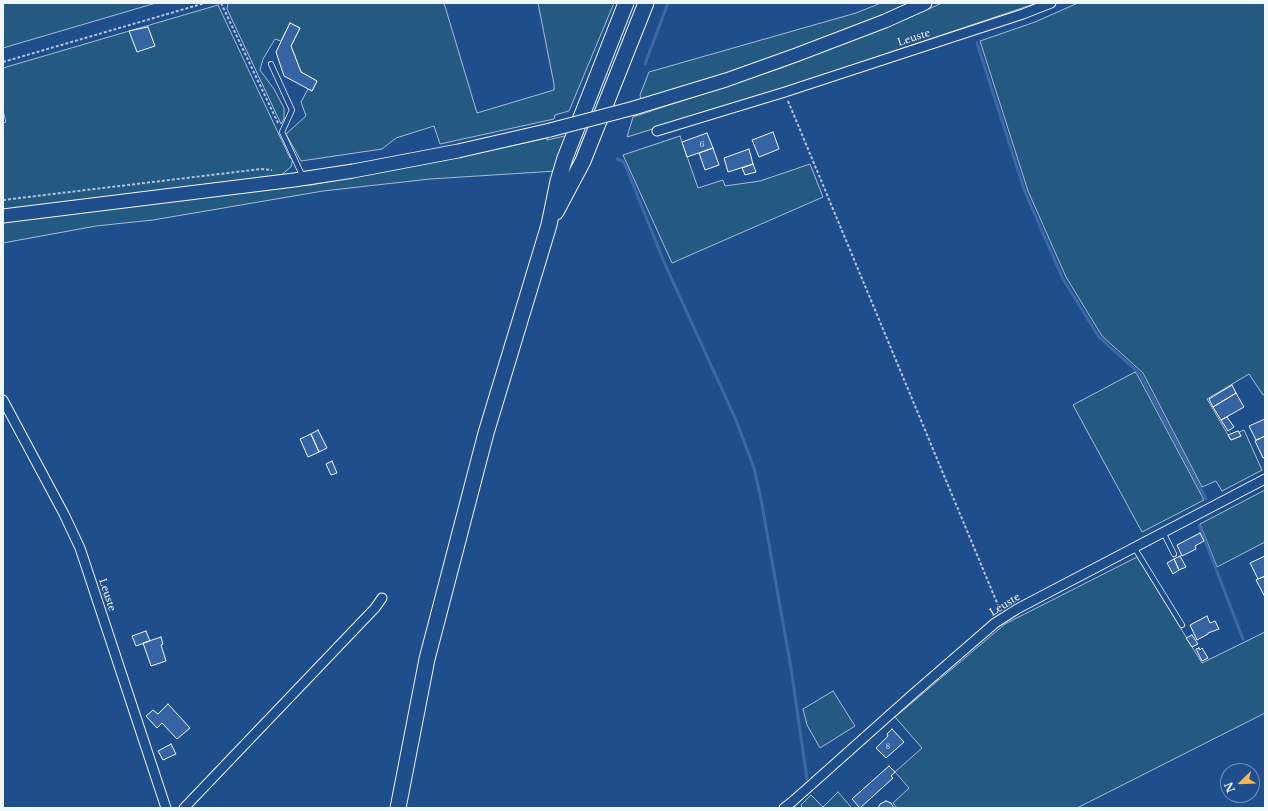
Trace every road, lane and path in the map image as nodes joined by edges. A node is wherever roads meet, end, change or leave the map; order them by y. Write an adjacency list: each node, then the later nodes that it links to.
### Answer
1 (205, 3): 7 (path)
2 (221, 3): 10 (path)
3 (626, 3): 16 (highway)
4 (646, 3): 16 (highway)
5 (925, 3): 13 (main road, bridge)
6 (1051, 3): 9 (street, Leuste)
7 (3, 62)
8 (271, 64): 10 (lane)
9 (785, 92): 11 (street, Leuste); 23 (path)
10 (282, 132): 13 (lane)
11 (657, 132)
12 (275, 171): 14 (path)
13 (304, 178): 15 (main road)
14 (3, 200)
15 (3, 216)
16 (549, 225): 28 (highway)
17 (3, 400): 26 (street, Leuste)
18 (1264, 481): 19 (street, Leuste)
19 (1163, 532): 20 (street, Leuste); 21 (lane)
20 (1134, 547): 23 (street, Leuste); 24 (lane)
21 (1174, 554)
22 (382, 598): 27 (street)
23 (1003, 618): 25 (street, Leuste)
24 (1182, 625)
25 (794, 805): 29 (street, Leuste)
26 (166, 808)
27 (184, 808)
28 (398, 808)
29 (784, 808)

